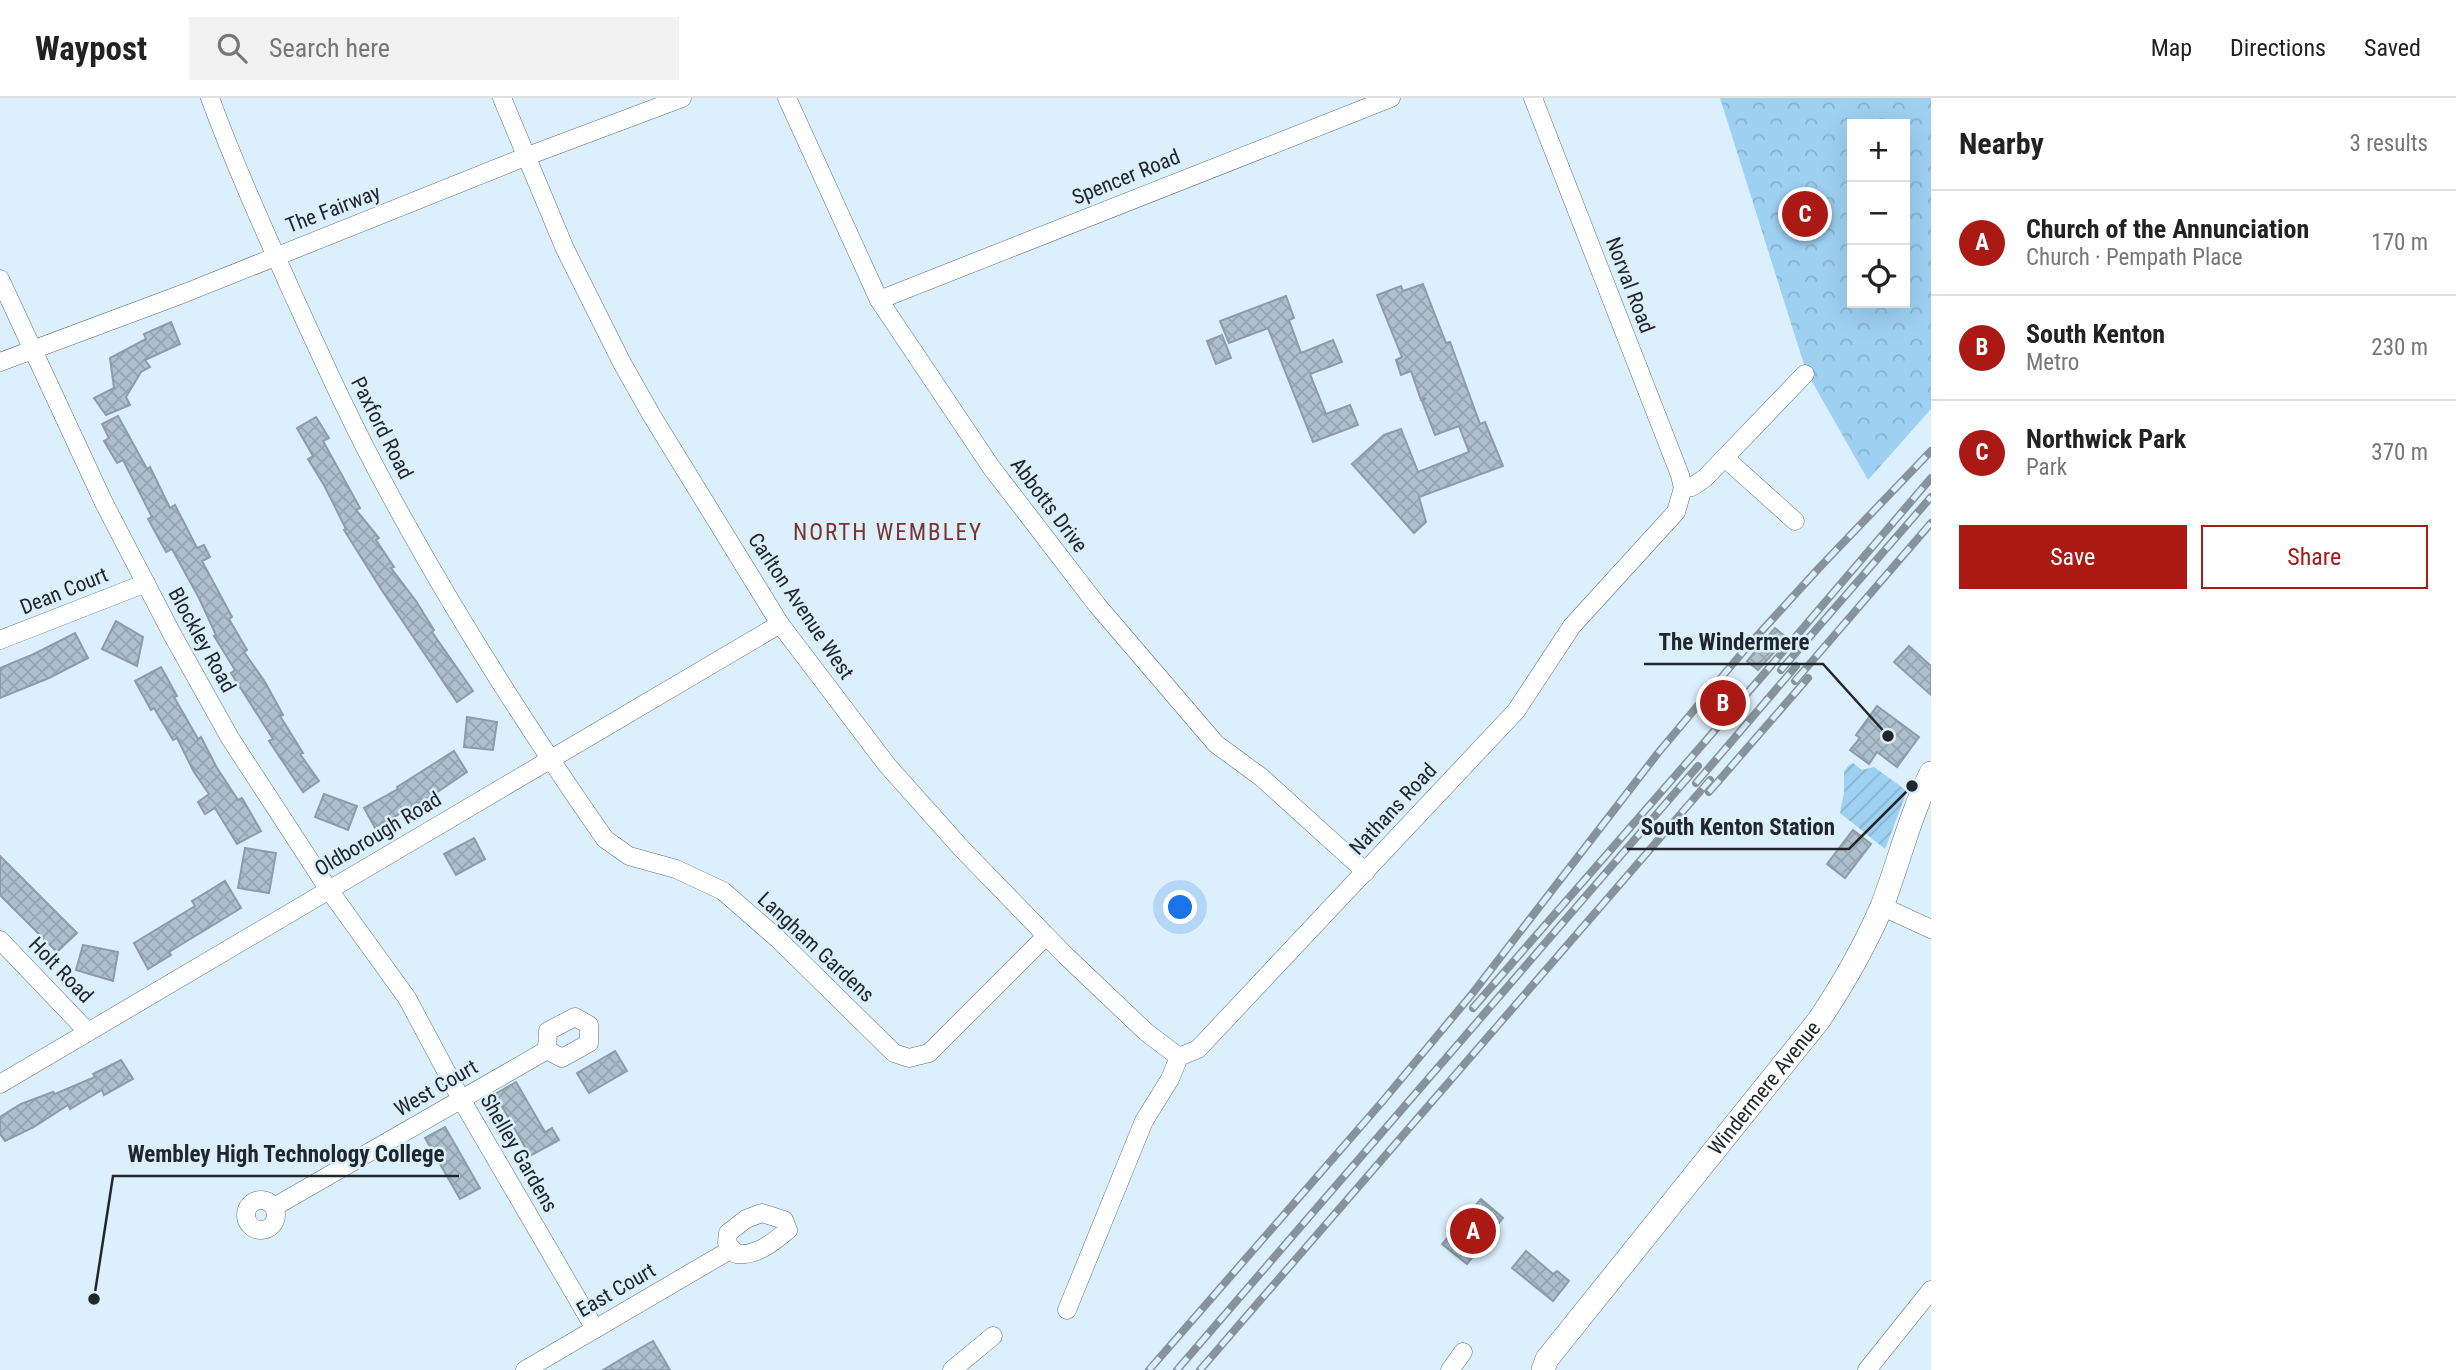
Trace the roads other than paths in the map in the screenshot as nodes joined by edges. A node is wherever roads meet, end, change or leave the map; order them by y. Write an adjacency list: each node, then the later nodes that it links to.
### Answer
1 (210, 98): 8 (street, Paxford Road)
2 (502, 98): 7 (street, Carlton Avenue West)
3 (682, 98): 7 (street, The Fairway)
4 (787, 98): 10 (street, Abbotts Drive)
5 (1391, 98): 10 (street, Spencer Road)
6 (1533, 98): 15 (street, Norval Road)
7 (525, 157): 8 (street, The Fairway); 18 (street, Carlton Avenue West)
8 (276, 256): 11 (street, The Fairway); 20 (street, Paxford Road)
9 (0, 279): 11 (street, Blockley Road)
10 (879, 300): 22 (street, Abbotts Drive)
11 (34, 349): 12 (street, The Fairway); 17 (street, Blockley Road)
12 (0, 362)
13 (1805, 374): 14 (street)
14 (1725, 458): 15 (street); 16 (street)
15 (1683, 488): 22 (street, Nathans Road)
16 (1795, 521)
17 (146, 583): 19 (street, Dean Court); 23 (street, Blockley Road)
18 (780, 624): 20 (street, Oldborough Road); 26 (street, Carlton Avenue West)
19 (0, 640)
20 (550, 760): 23 (street, Oldborough Road); 26 (street, Langham Gardens)
21 (1931, 773): 24 (street, Windermere Avenue)
22 (1366, 872): 31 (street, Nathans Road)
23 (329, 890): 28 (street, Blockley Road); 29 (street, Oldborough Road)
24 (1881, 906): 25 (street); 44 (street, Windermere Avenue)
25 (1931, 929)
26 (1046, 936): 31 (street, Carlton Avenue West)
27 (0, 940): 29 (street, Holt Road)
28 (407, 998): 33 (street, Shelley Gardens)
29 (88, 1032): 32 (street, Oldborough Road)
30 (547, 1050): 33 (street, West Court)
31 (1179, 1056): 37 (street)
32 (0, 1084)
33 (461, 1099): 34 (street, West Court); 38 (street, Shelley Gardens)
34 (274, 1207)
35 (730, 1250): 38 (street, East Court)
36 (1931, 1290): 45 (street)
37 (1068, 1310)
38 (595, 1329): 41 (street, East Court)
39 (993, 1336): 42 (street)
40 (1463, 1352): 43 (street)
41 (525, 1370)
42 (952, 1370)
43 (1450, 1370)
44 (1543, 1370)
45 (1867, 1370)

